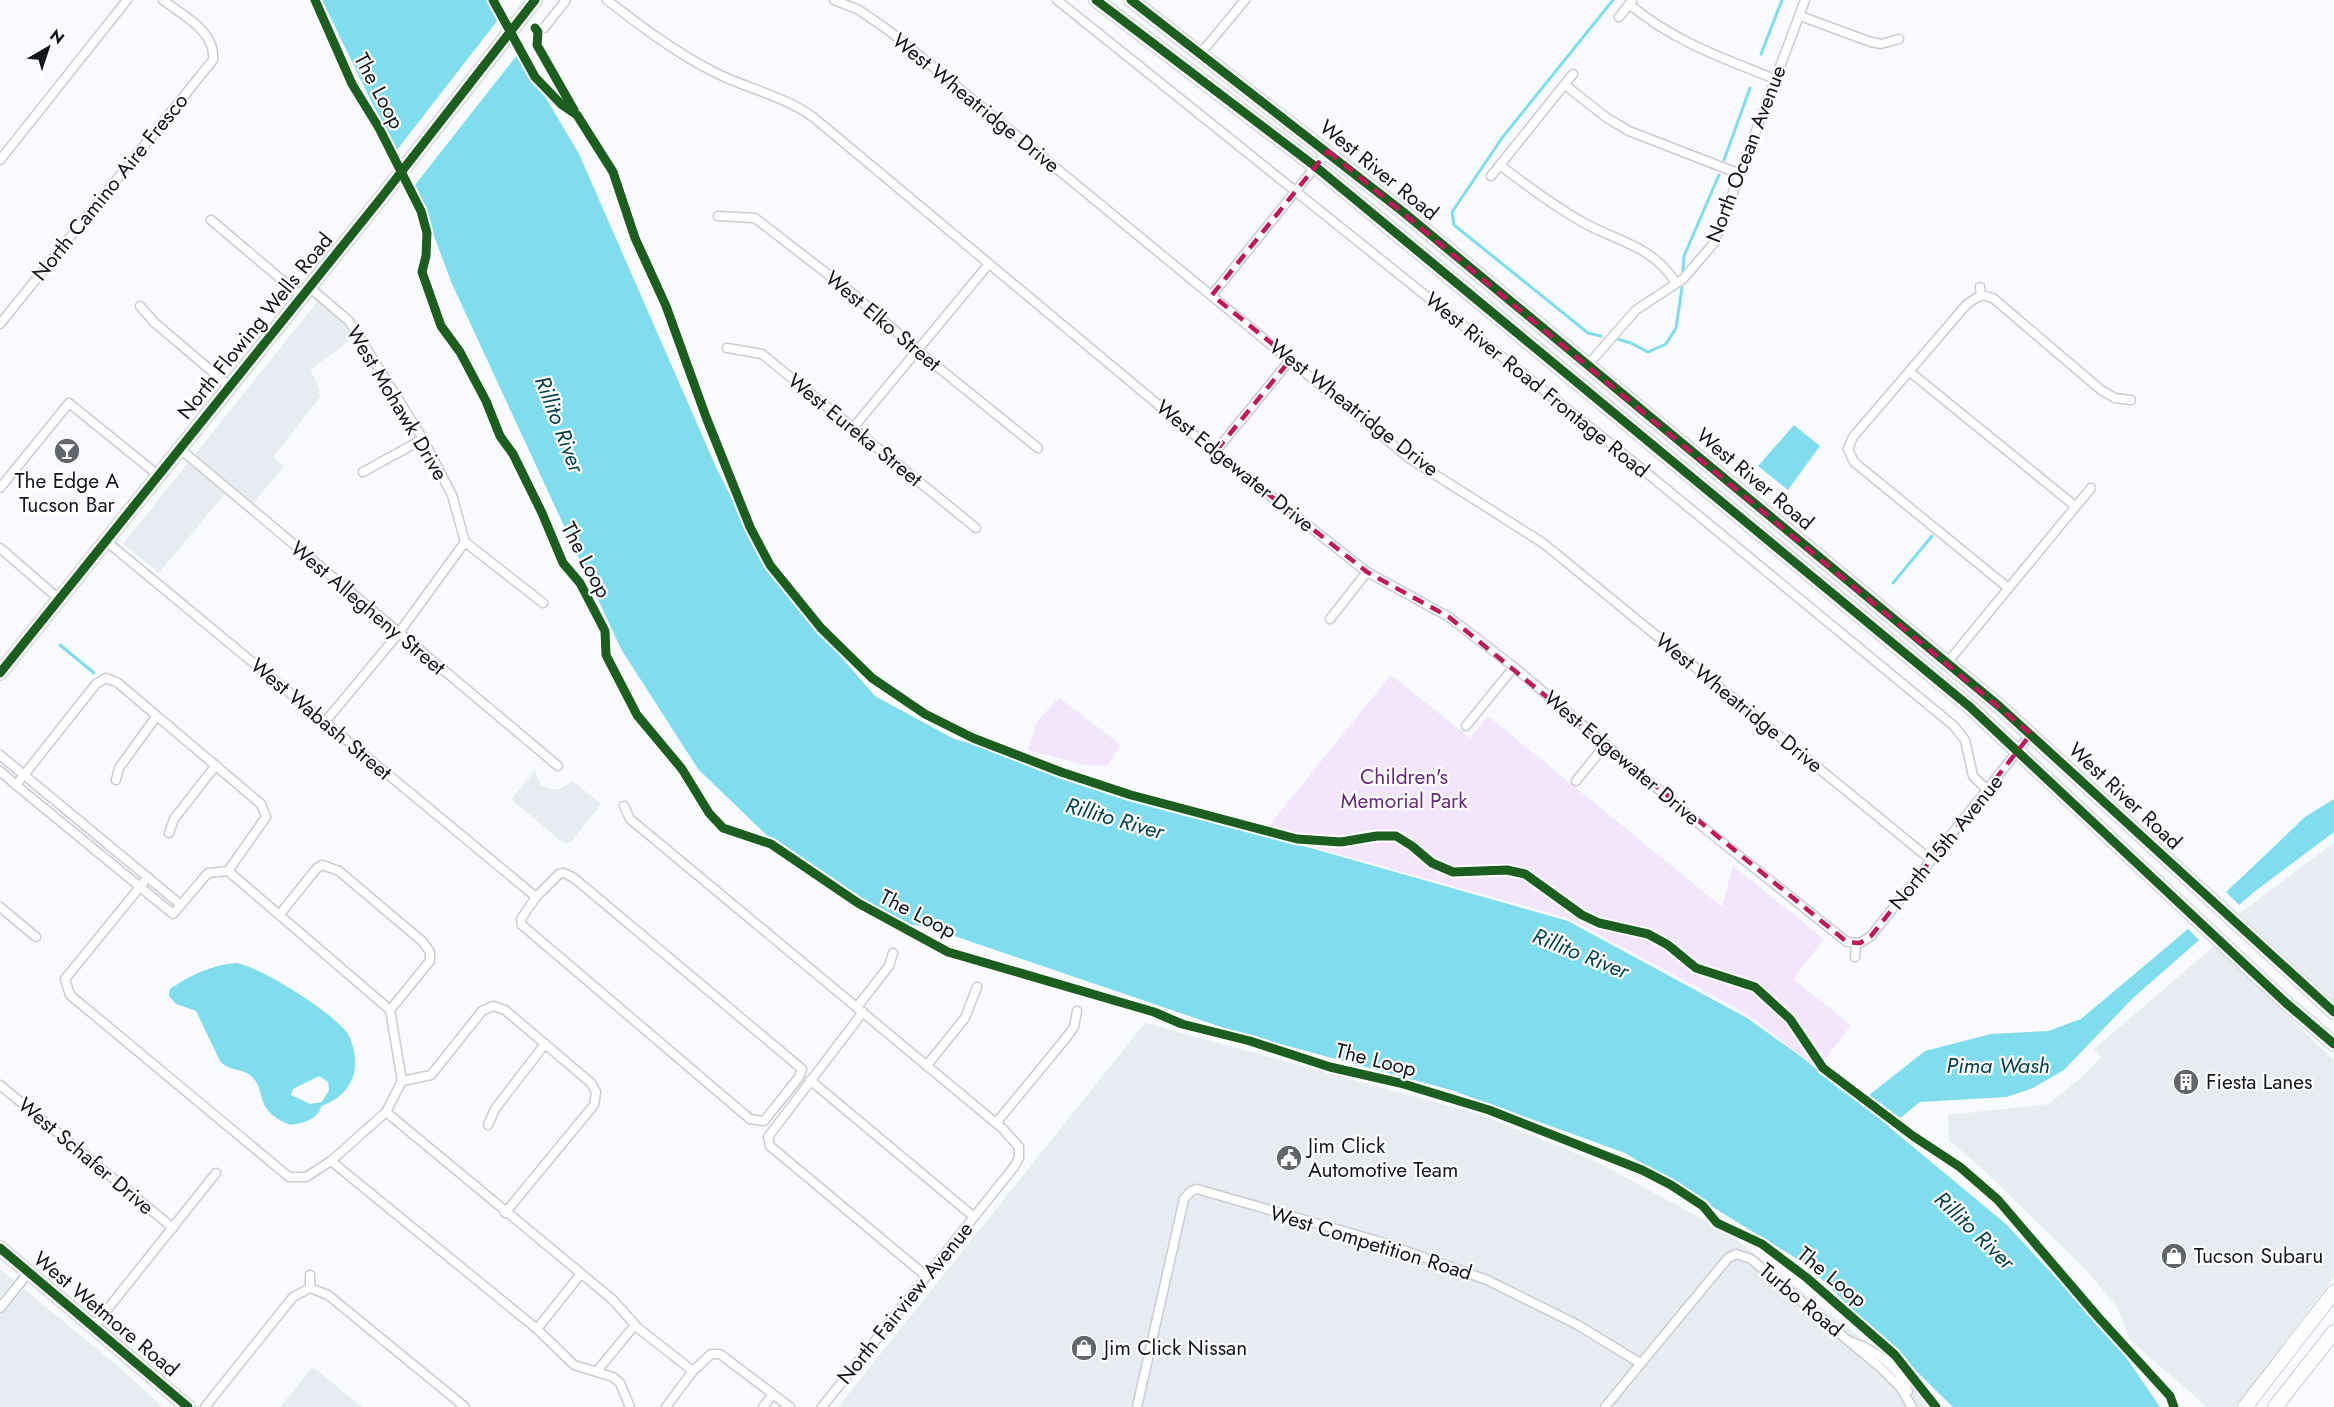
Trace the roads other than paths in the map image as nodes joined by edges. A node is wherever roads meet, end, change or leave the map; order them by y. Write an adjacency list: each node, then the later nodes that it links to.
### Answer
1 (127, 0): 22 (street)
2 (163, 0): 35 (street, North Camino Aire Fresco)
3 (535, 0): 32 (main road, North Flowing Wells Road)
4 (566, 0): 15 (street)
5 (608, 0): 30 (street, West Edgewater Drive)
6 (834, 0): 33 (street, West Wheatridge Drive)
7 (1057, 0): 27 (street, West River Road Frontage Road)
8 (1096, 0): 24 (main road, West River Road)
9 (1131, 0): 17 (main road, West River Road)
10 (1245, 0): 17 (street)
11 (1806, 0): 13 (street, North Ocean Avenue)
12 (1631, 2): 14 (street); 19 (street)
13 (1800, 16): 16 (street); 19 (street, North Ocean Avenue)
14 (1619, 17)
15 (544, 28)
16 (1899, 39)
17 (1201, 53): 21 (main road, West River Road)
18 (1573, 74): 20 (street)
19 (1775, 79): 25 (street, North Ocean Avenue)
20 (1564, 85): 23 (street); 25 (street)
21 (1328, 151): 24 (street); 39 (main road, West River Road)
22 (0, 160)
23 (1500, 165): 26 (street); 31 (street)
24 (1316, 167): 27 (street); 71 (main road, West River Road)
25 (1740, 174): 31 (street, North Ocean Avenue)
26 (1491, 176)
27 (1296, 192): 33 (street); 80 (street, West River Road Frontage Road)
28 (718, 216): 37 (street, West Elko Street)
29 (211, 220): 32 (street, West Mohawk Drive)
30 (988, 265): 37 (street); 47 (street, West Edgewater Drive)
31 (1676, 283): 39 (street, North Ocean Avenue)
32 (305, 292): 41 (main road, North Flowing Wells Road); 44 (street, West Mohawk Drive)
33 (1212, 295): 38 (street, West Wheatridge Drive)
34 (140, 306): 41 (street)
35 (0, 324)
36 (727, 348): 43 (street, West Eureka Street)
37 (918, 351): 43 (street); 46 (street, West Elko Street)
38 (1291, 359): 47 (street); 83 (street, West Wheatridge Drive)
39 (1587, 366): 63 (main road, West River Road)
40 (1910, 372): 42 (street); 52 (street); 58 (street)
41 (230, 386): 45 (main road, North Flowing Wells Road)
42 (2131, 400)
43 (853, 428): 53 (street, West Eureka Street)
44 (423, 439): 48 (street); 55 (street, West Mohawk Drive)
45 (179, 448): 49 (main road, North Flowing Wells Road); 62 (street, West Allegheny Street)
46 (1038, 448)
47 (1215, 452): 57 (street, West Edgewater Drive)
48 (363, 472)
49 (158, 475): 50 (street); 54 (main road, North Flowing Wells Road)
50 (0, 488)
51 (2091, 488): 52 (street)
52 (2075, 506): 58 (street)
53 (976, 528)
54 (106, 541): 59 (main road, North Flowing Wells Road); 67 (street, West Wabash Street)
55 (465, 542): 60 (street); 62 (street)
56 (0, 548): 59 (street)
57 (1367, 572): 61 (street); 64 (street, West Edgewater Drive)
58 (2007, 587): 63 (street)
59 (59, 599): 65 (main road, North Flowing Wells Road)
60 (543, 603)
61 (1330, 619)
62 (398, 634): 67 (street); 74 (street, West Allegheny Street)
63 (1947, 663): 69 (main road, West River Road)
64 (1514, 667): 68 (street); 70 (street, West Edgewater Drive)
65 (0, 673)
66 (156, 717): 73 (street); 76 (street); 77 (street)
67 (325, 722): 87 (street, West Wabash Street)
68 (1466, 726)
69 (2031, 734): 71 (street, North 15th Avenue); 99 (main road, West River Road)
70 (1606, 744): 78 (street); 92 (street, West Edgewater Drive)
71 (2019, 750): 80 (street, North 15th Avenue); 101 (main road, West River Road)
72 (0, 755): 76 (street)
73 (216, 765): 82 (street); 84 (street)
74 (558, 766)
75 (0, 771): 79 (street)
76 (24, 775): 79 (street); 85 (street)
77 (116, 780)
78 (1576, 781)
79 (16, 784): 86 (street)
80 (1988, 791): 83 (street, North 15th Avenue)
81 (624, 806): 97 (street)
82 (169, 833)
83 (1931, 860): 92 (street, North 15th Avenue)
84 (228, 871): 88 (street); 90 (street)
85 (148, 877): 86 (street); 88 (street)
86 (140, 887): 88 (street); 109 (street)
87 (536, 897): 87 (street)
88 (181, 905)
89 (0, 907): 91 (street)
90 (280, 914): 96 (street); 96 (street)
91 (36, 937)
92 (1856, 944): 94 (street)
93 (893, 952): 97 (street)
94 (1855, 957)
95 (977, 987): 102 (street)
96 (390, 1010): 104 (street)
97 (860, 1010): 102 (street); 103 (street)
98 (1077, 1011): 107 (street)
99 (2334, 1012)
100 (545, 1044): 104 (street); 108 (street); 111 (street)
101 (2334, 1044)
102 (927, 1065): 107 (street)
103 (810, 1080): 112 (street); 118 (street)
104 (402, 1081): 106 (street)
105 (0, 1084): 113 (street, West Schafer Drive)
106 (386, 1112): 109 (street); 111 (street)
107 (996, 1122): 112 (street, North Fairview Avenue)
108 (488, 1125)
109 (331, 1161): 124 (street)
110 (216, 1173): 113 (street)
111 (505, 1213): 117 (street)
112 (974, 1217): 118 (street, North Fairview Avenue)
113 (172, 1228): 123 (street)
114 (0, 1248): 115 (main road, West Wetmore Road)
115 (28, 1272): 121 (street); 123 (main road, West Wetmore Road)
116 (310, 1275): 119 (street)
117 (580, 1275): 122 (street); 124 (street)
118 (926, 1276): 138 (street, North Fairview Avenue)
119 (310, 1288): 132 (street); 133 (street)
120 (2334, 1292): 129 (main road)
121 (0, 1308)
122 (634, 1325): 127 (street); 128 (street)
123 (94, 1326): 131 (main road, West Wetmore Road)
124 (537, 1329): 127 (street)
125 (2334, 1332): 144 (main road)
126 (1640, 1363): 139 (street, West Competition Road); 140 (street); 141 (street, Turbo Road)
127 (597, 1371): 134 (street)
128 (693, 1371): 130 (street); 135 (street)
129 (2259, 1389): 142 (main road); 143 (main road)
130 (773, 1394): 136 (street); 137 (street)
131 (188, 1407)
132 (205, 1407)
133 (465, 1407)
134 (630, 1407)
135 (666, 1407)
136 (763, 1407)
137 (790, 1407)
138 (822, 1407)
139 (1137, 1407)
140 (1605, 1407)
141 (1912, 1407)
142 (2245, 1407)
143 (2258, 1407)
144 (2275, 1407)

